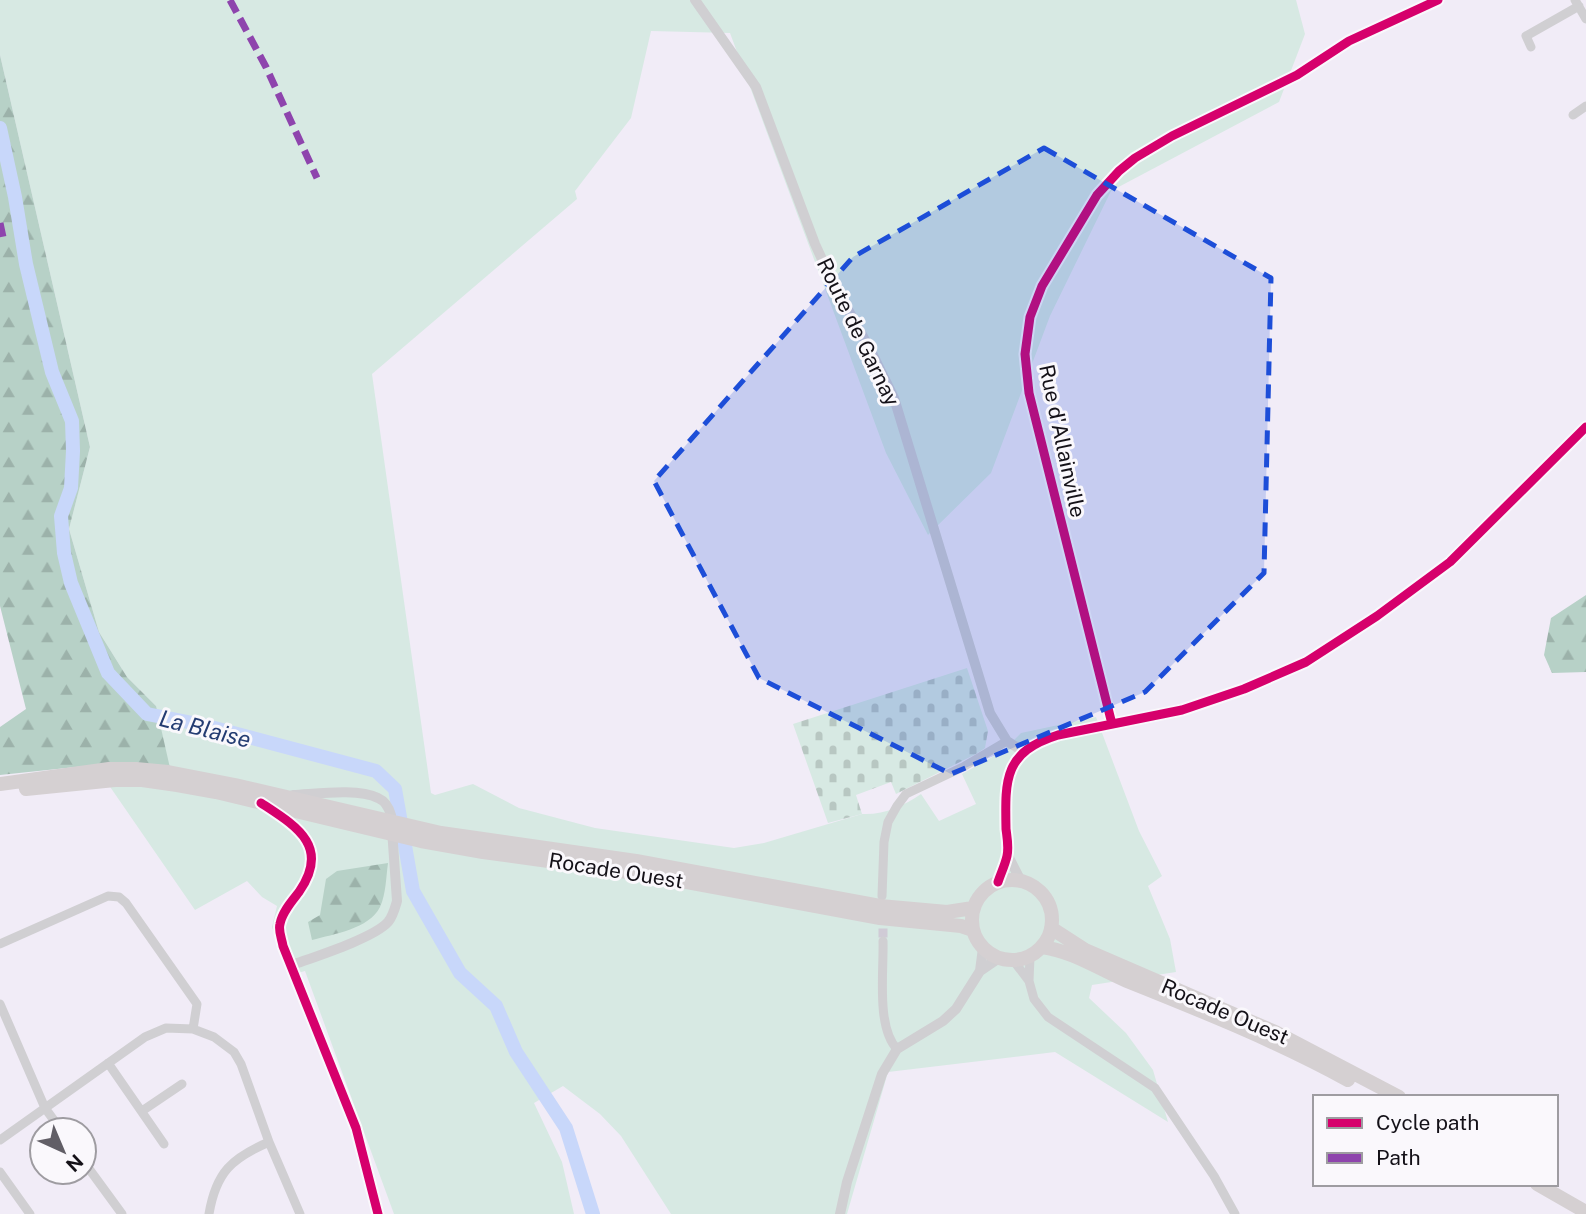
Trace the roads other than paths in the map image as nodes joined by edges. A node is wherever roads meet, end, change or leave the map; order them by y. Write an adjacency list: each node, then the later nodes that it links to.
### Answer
1 (695, 0): 12 (street, Route de Garnay)
2 (1412, 0): 5 (street)
3 (1438, 0): 5 (street, Rue d'Allainville)
4 (1577, 3): 6 (street); 7 (street)
5 (1415, 10): 11 (street, Rue d'Allainville)
6 (1586, 19)
7 (1531, 47)
8 (1586, 106): 9 (street)
9 (1573, 115)
10 (1586, 427): 11 (street)
11 (1112, 724): 13 (street)
12 (1007, 741): 13 (street, Route de Garnay); 23 (street)
13 (1024, 752): 20 (street)
14 (0, 783): 16 (main road, Rocade Ouest)
15 (0, 792): 17 (main road, Rocade Ouest)
16 (279, 795): 18 (main road, Rocade Ouest); 33 (street)
17 (261, 803): 18 (main road, Rocade Ouest); 33 (street)
18 (381, 826): 19 (main road, Rocade Ouest)
19 (420, 835): 24 (main road, Rocade Ouest); 26 (main road, Rocade Ouest)
20 (1007, 854): 21 (street); 22 (street)
21 (1021, 881): 22 (main road); 25 (main road)
22 (998, 882): 24 (main road)
23 (883, 896)
24 (973, 908): 26 (main road)
25 (1051, 929): 29 (main road); 42 (main road, Rocade Ouest)
26 (973, 930): 30 (main road)
27 (883, 941): 38 (street)
28 (0, 944): 37 (street)
29 (1042, 947): 31 (main road); 41 (main road, Rocade Ouest)
30 (982, 948): 32 (main road); 34 (street)
31 (1030, 956): 32 (main road); 35 (street)
32 (1006, 959): 34 (street); 35 (street)
33 (292, 965): 59 (street)
34 (980, 971): 38 (street)
35 (1029, 981): 61 (street)
36 (0, 1004): 43 (street)
37 (192, 1029): 39 (street); 47 (street)
38 (897, 1049): 60 (street)
39 (108, 1063): 43 (street); 44 (street)
40 (182, 1084): 44 (street)
41 (1374, 1095)
42 (1395, 1095)
43 (45, 1108): 45 (street); 46 (street)
44 (142, 1111): 48 (street)
45 (51, 1116)
46 (0, 1140)
47 (270, 1142): 57 (street); 58 (street)
48 (164, 1144)
49 (0, 1172): 55 (street)
50 (98, 1181): 56 (street)
51 (1558, 1185): 53 (main road)
52 (1540, 1186): 54 (main road)
53 (1586, 1200)
54 (1586, 1212)
55 (30, 1214)
56 (122, 1214)
57 (209, 1214)
58 (300, 1214)
59 (378, 1214)
60 (840, 1214)
61 (1235, 1214)

